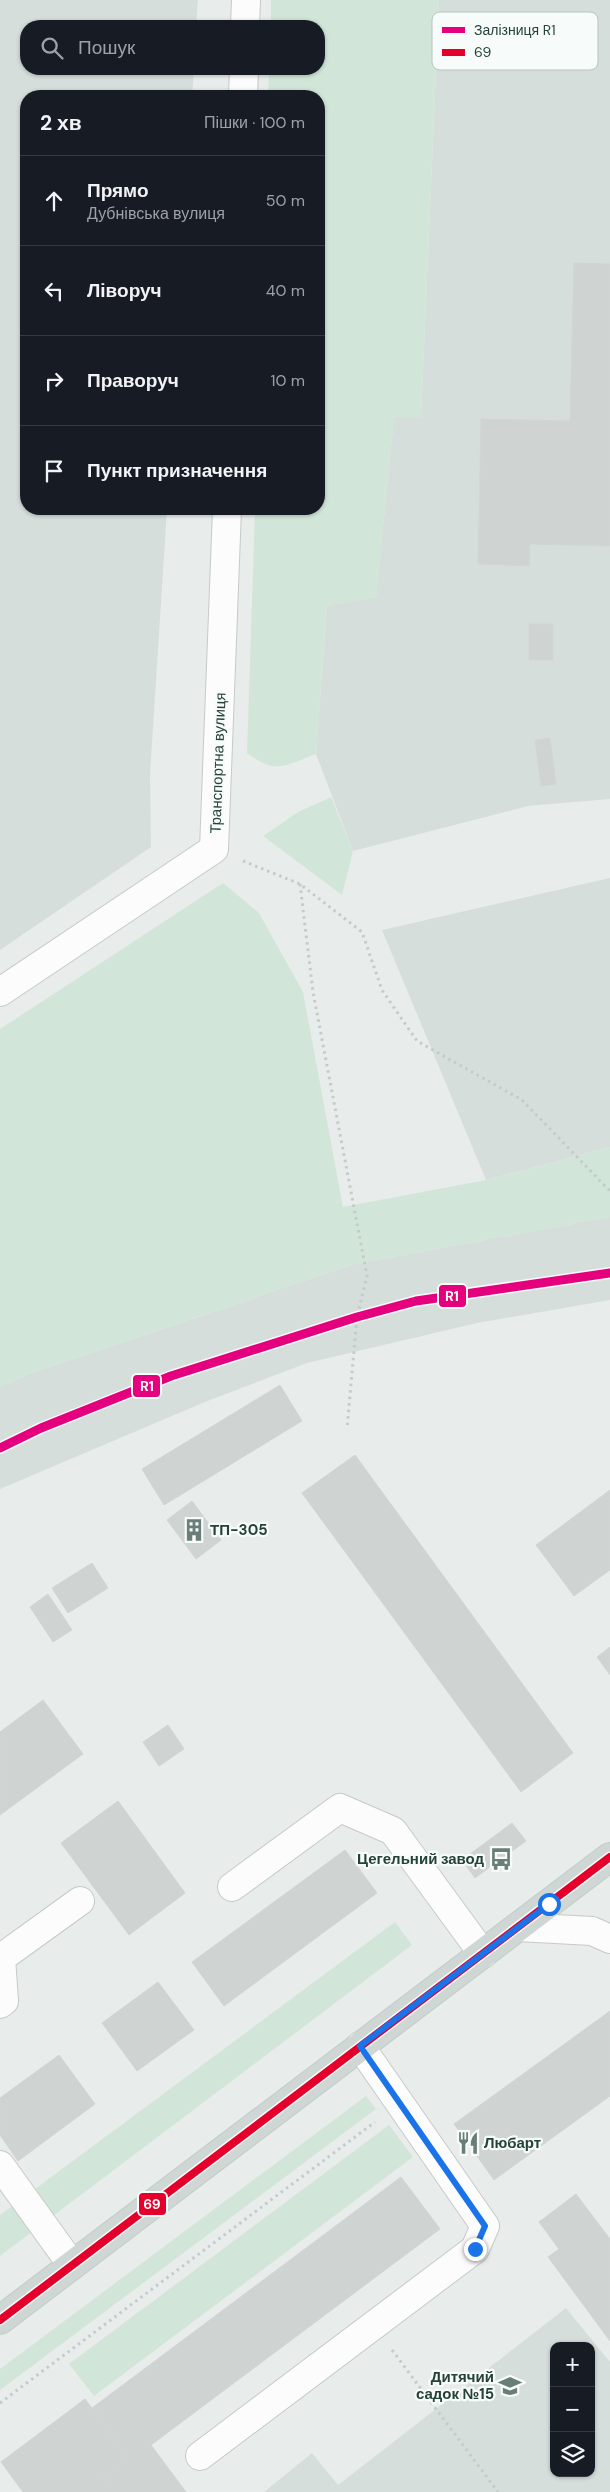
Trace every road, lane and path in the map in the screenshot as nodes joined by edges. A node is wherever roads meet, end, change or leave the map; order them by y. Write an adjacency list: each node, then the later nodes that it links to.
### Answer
1 (246, 0): 2 (street)
2 (245, 20)
3 (244, 75): 4 (street)
4 (242, 90)
5 (227, 515): 6 (street, Транспортна вулиця)
6 (214, 849): 7 (path); 8 (street, Транспортна вулиця)
7 (300, 884): 9 (path); 10 (path)
8 (0, 992)
9 (610, 1191)
10 (347, 1429)
11 (610, 1857): 14 (main road)
12 (232, 1887): 16 (street)
13 (80, 1901): 17 (street)
14 (518, 1927): 15 (street); 16 (main road)
15 (610, 1939)
16 (483, 1954): 18 (main road)
17 (0, 2004)
18 (360, 2046): 19 (street); 21 (main road)
19 (400, 2103): 23 (street); 24 (path)
20 (0, 2165): 21 (street)
21 (72, 2265): 22 (main road)
22 (0, 2320)
23 (373, 2324): 25 (street); 26 (path)
24 (0, 2403)
25 (200, 2456)
26 (498, 2492)

